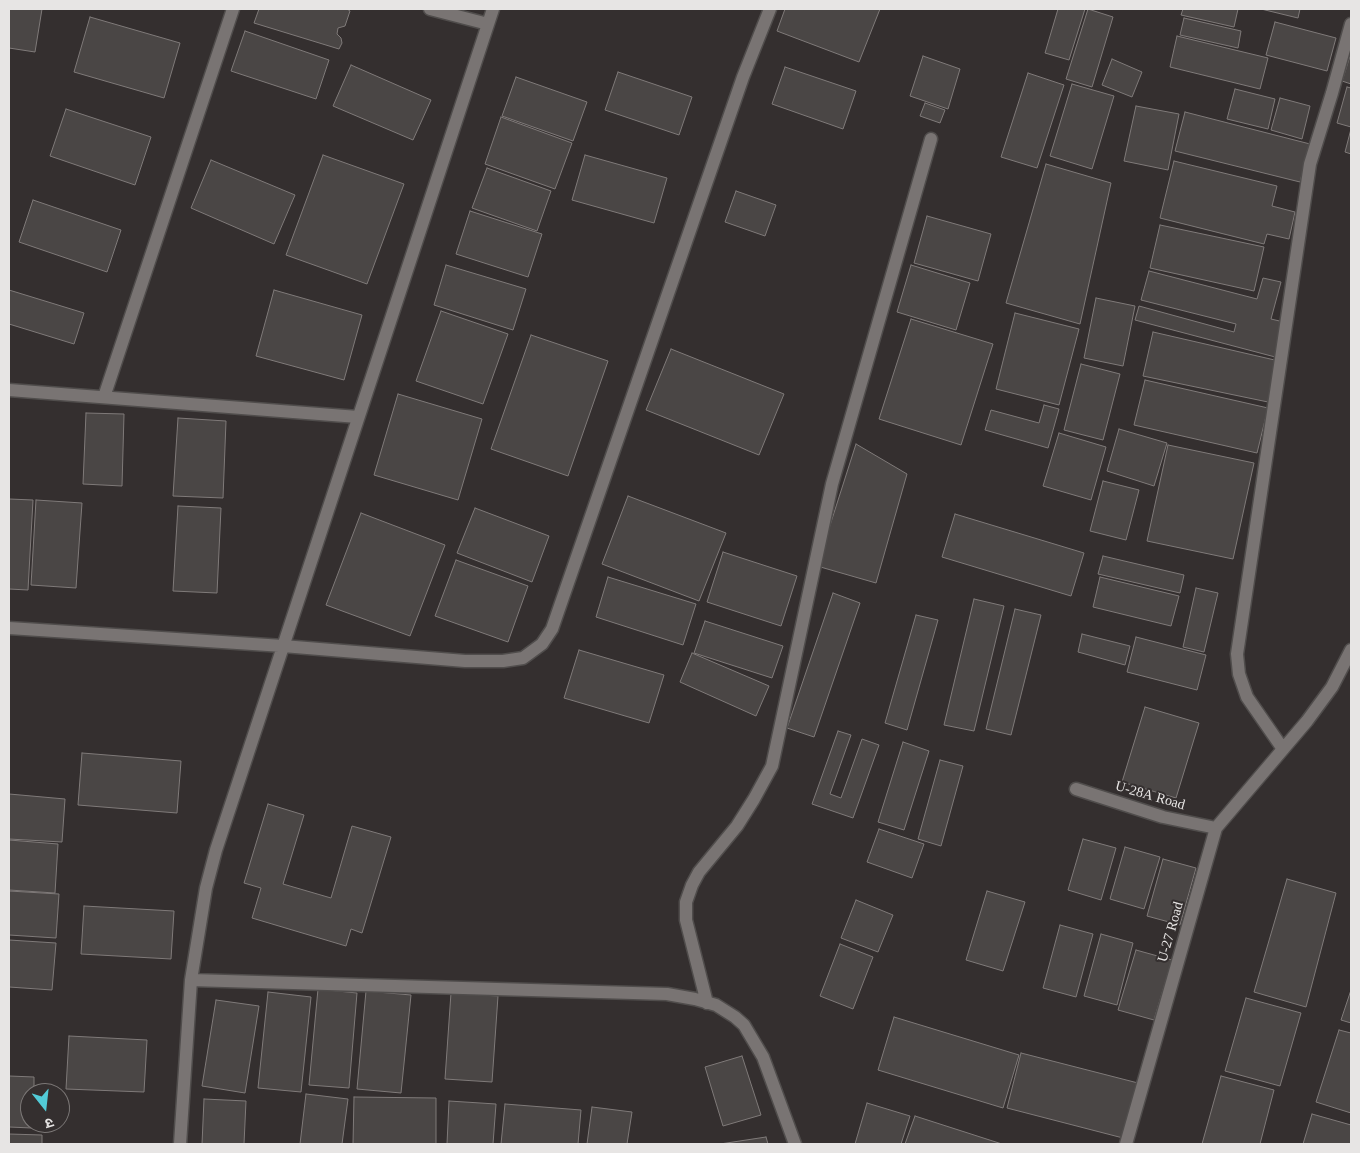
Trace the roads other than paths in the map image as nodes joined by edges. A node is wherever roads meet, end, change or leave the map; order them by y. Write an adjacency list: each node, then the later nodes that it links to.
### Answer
1 (233, 9): 9 (street)
2 (430, 9): 5 (street)
3 (493, 9): 5 (street)
4 (770, 9): 12 (street)
5 (488, 24): 10 (street)
6 (1351, 24): 14 (street)
7 (931, 139): 18 (street)
8 (9, 390): 9 (street)
9 (104, 397): 10 (street)
10 (358, 417): 12 (street)
11 (9, 628): 12 (street)
12 (283, 646): 17 (street)
13 (1351, 650): 14 (street, U-27 Road)
14 (1283, 749): 16 (street, U-27 Road)
15 (1076, 789): 16 (street, U-28A Road)
16 (1216, 828): 21 (street, U-27 Road)
17 (191, 980): 18 (street); 19 (street)
18 (707, 1003): 20 (street)
19 (180, 1144)
20 (795, 1144)
21 (1126, 1144)

